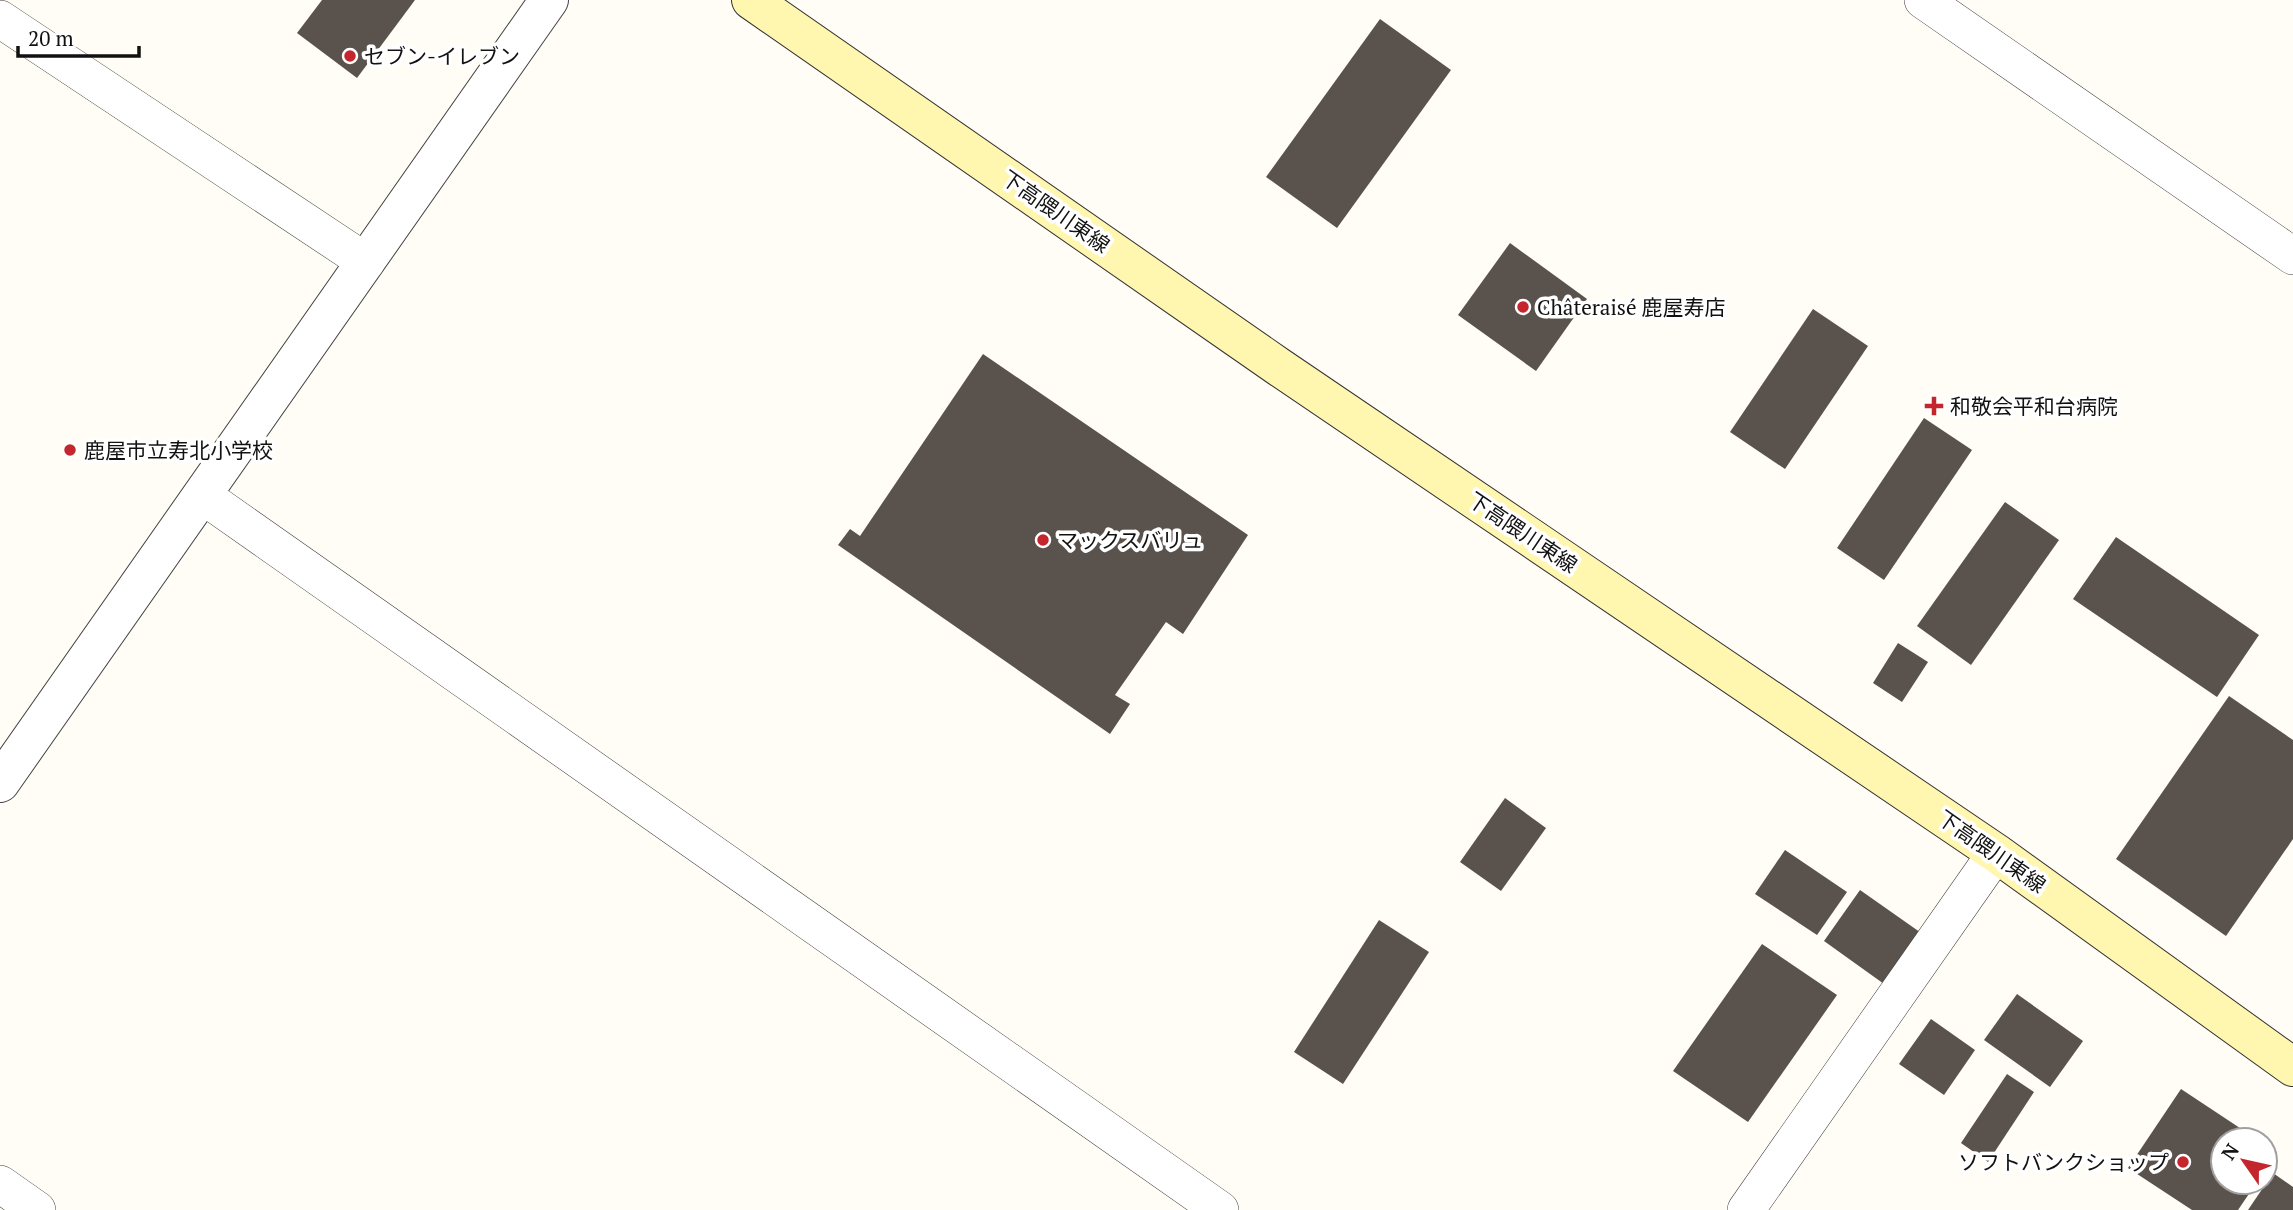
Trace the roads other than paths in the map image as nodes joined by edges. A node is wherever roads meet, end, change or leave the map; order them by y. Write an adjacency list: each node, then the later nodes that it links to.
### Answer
1 (549, 0): 6 (street)
2 (751, 0): 9 (main road, 下高隈川東線)
3 (1923, 0): 5 (street)
4 (0, 19): 6 (street)
5 (2293, 256)
6 (366, 262): 7 (street)
7 (202, 495): 8 (street); 13 (street)
8 (0, 783)
9 (1996, 853): 10 (main road, 下高隈川東線); 14 (street)
10 (2293, 1067)
11 (0, 1184): 12 (street)
12 (37, 1210)
13 (1220, 1210)
14 (1746, 1210)

